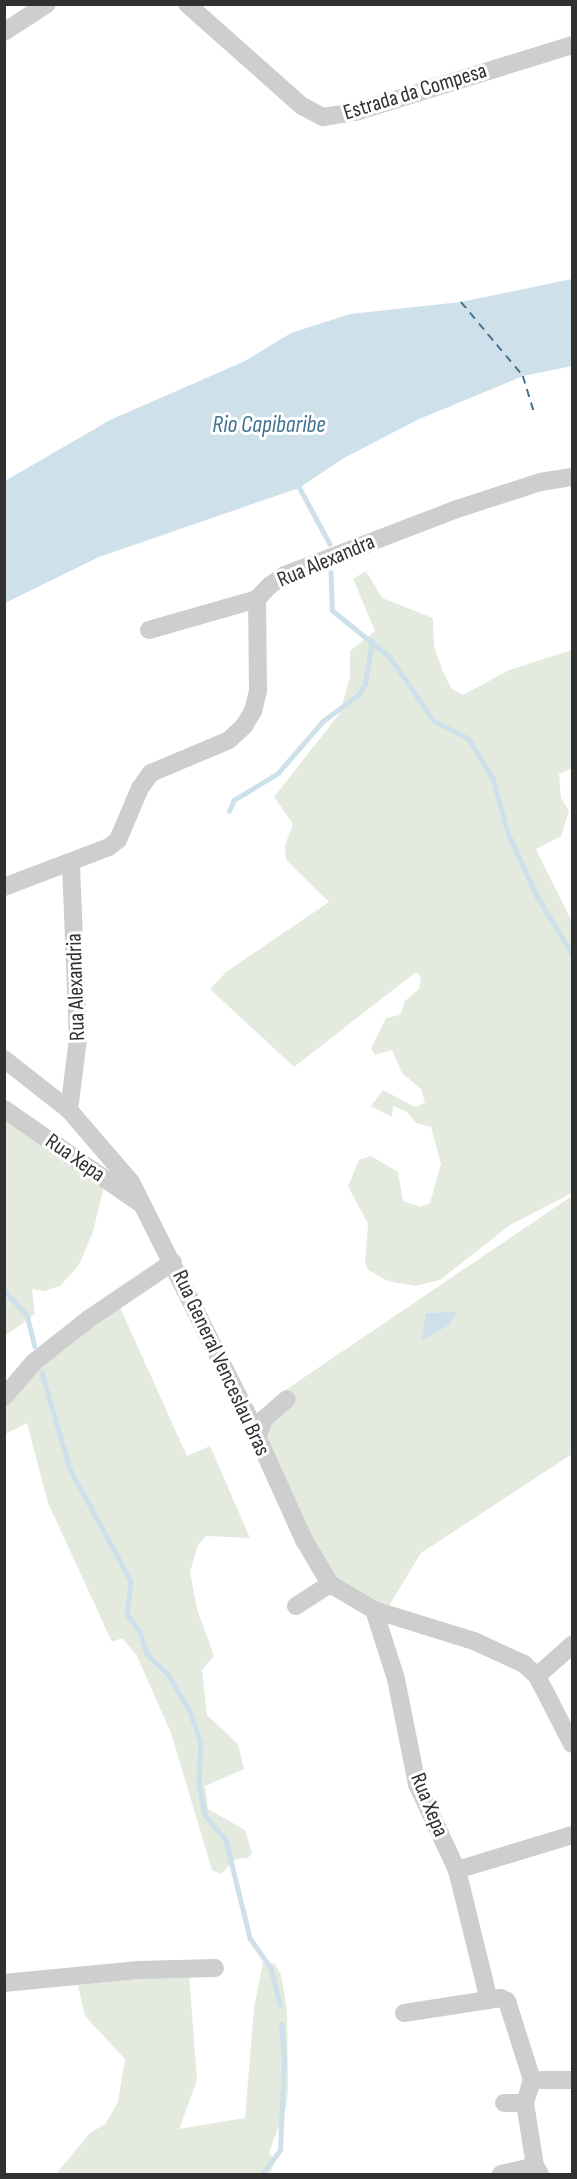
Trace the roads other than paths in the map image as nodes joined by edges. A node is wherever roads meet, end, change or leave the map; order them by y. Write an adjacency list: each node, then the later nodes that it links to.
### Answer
1 (47, 4): 3 (street)
2 (187, 4): 4 (street, Estrada da Compesa)
3 (4, 32)
4 (573, 45)
5 (573, 477): 6 (street, Rua Alexandra)
6 (257, 599): 7 (street); 8 (street, Rua Alexandra)
7 (149, 630)
8 (71, 862): 9 (street, Rua Alexandra); 12 (street, Rua Alexandria)
9 (4, 888)
10 (4, 1059): 12 (street)
11 (4, 1109): 13 (street, Rua Xepa)
12 (69, 1110): 13 (street, Rua General Venceslau Bras)
13 (145, 1207): 14 (street, Rua General Venceslau Bras)
14 (173, 1262): 15 (street); 17 (street, Rua General Venceslau Bras)
15 (4, 1397)
16 (286, 1399): 17 (street)
17 (257, 1438): 18 (street, Rua General Venceslau Bras)
18 (330, 1584): 19 (street); 20 (street, Rua General Venceslau Bras)
19 (296, 1606)
20 (374, 1610): 22 (street, Rua General Venceslau Bras); 25 (street, Rua Xepa)
21 (573, 1645): 22 (street)
22 (537, 1677): 23 (street)
23 (573, 1744)
24 (573, 1834): 25 (street)
25 (457, 1870): 28 (street, Rua Xepa)
26 (215, 1968): 27 (street)
27 (4, 1983)
28 (495, 1999): 29 (street); 30 (street, Rua Xepa)
29 (404, 2013)
30 (532, 2080): 31 (street); 33 (street)
31 (573, 2080)
32 (504, 2103): 33 (street)
33 (525, 2103): 34 (street)
34 (537, 2170): 35 (street)
35 (501, 2175)

